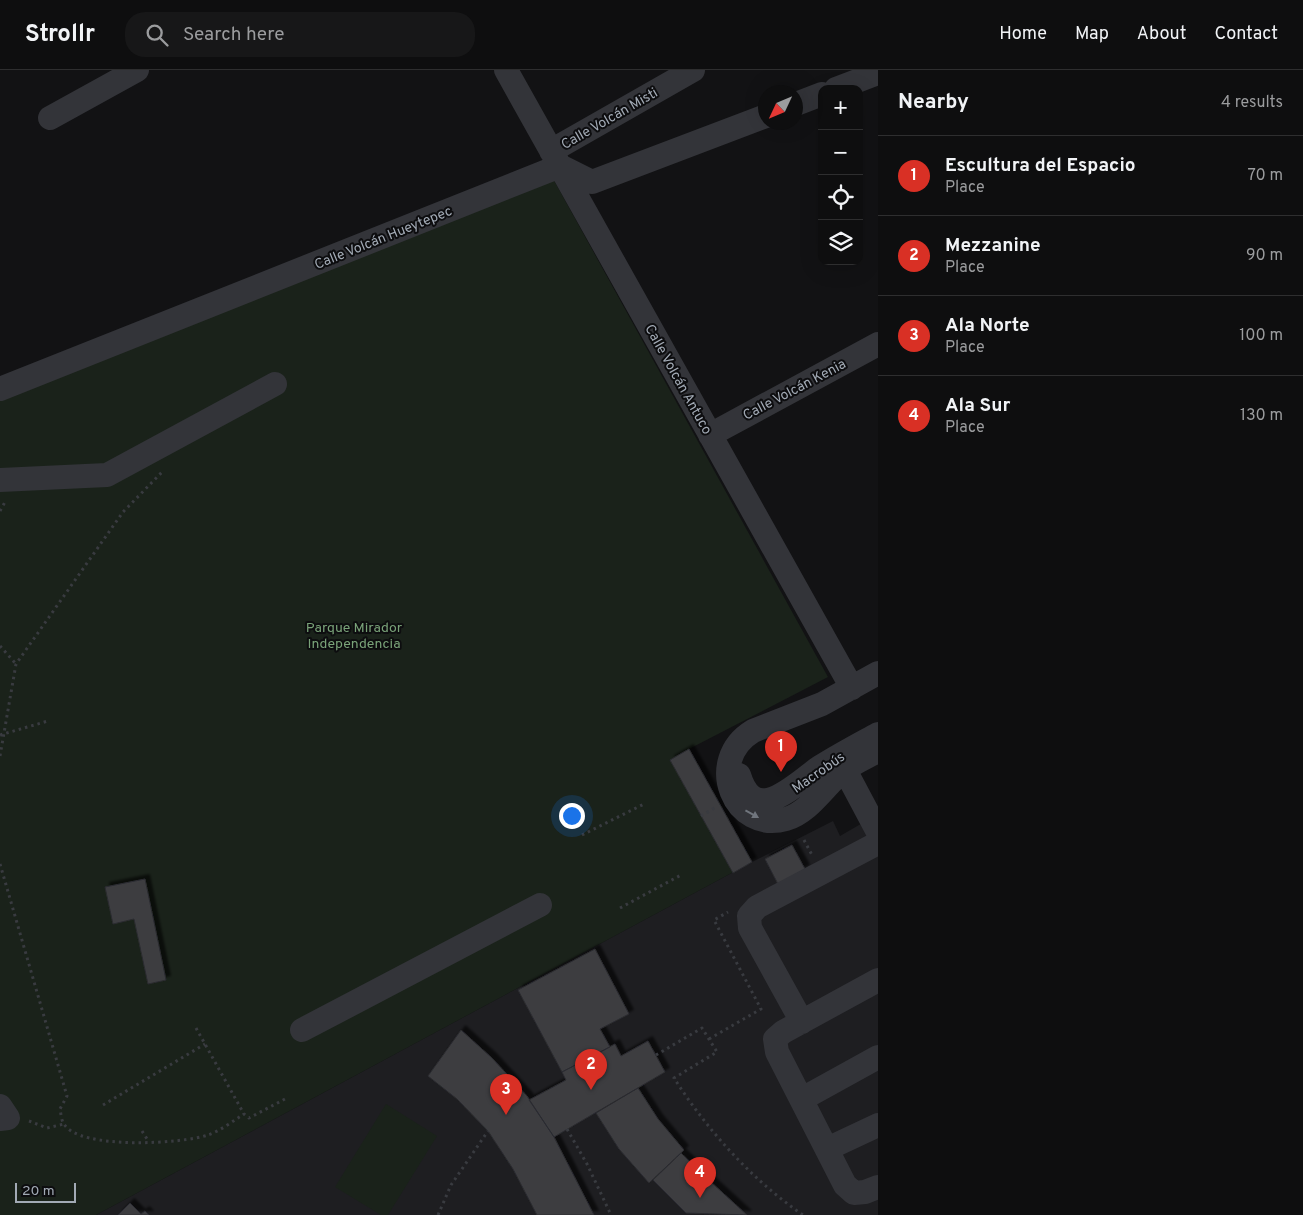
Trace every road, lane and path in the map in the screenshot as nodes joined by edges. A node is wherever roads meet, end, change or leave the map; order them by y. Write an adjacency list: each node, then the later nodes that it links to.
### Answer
1 (137, 70): 8 (street)
2 (506, 70): 10 (street, Calle Volcán Antuco)
3 (693, 70): 10 (street, Calle Volcán Misti)
4 (878, 72): 5 (street)
5 (846, 85)
6 (818, 96): 7 (street)
7 (803, 101)
8 (50, 118)
9 (758, 119): 10 (street)
10 (556, 159): 13 (street, Calle Volcán Hueytepec); 14 (street, Calle Volcán Antuco)
11 (878, 344): 14 (street, Calle Volcán Kenia)
12 (275, 384): 16 (street)
13 (0, 388)
14 (710, 435): 21 (street, Calle Volcán Antuco)
15 (170, 465): 18 (path)
16 (0, 480)
17 (0, 646): 18 (path)
18 (16, 664): 24 (path)
19 (878, 673): 21 (street)
20 (878, 681): 23 (street, Macrobús)
21 (852, 688): 27 (street, one-way to 27)
22 (48, 720): 24 (path)
23 (878, 734)
24 (2, 735): 26 (path)
25 (878, 751): 27 (street)
26 (0, 756)
27 (845, 770): 29 (street)
28 (644, 804): 30 (path)
29 (878, 832)
30 (582, 835)
31 (878, 843): 37 (street)
32 (0, 864): 48 (path)
33 (681, 875): 35 (path)
34 (540, 905): 39 (street)
35 (620, 908)
36 (878, 980): 37 (street)
37 (802, 1022): 44 (street)
38 (196, 1028): 40 (path)
39 (302, 1030)
40 (205, 1044): 45 (path); 47 (path)
41 (656, 1055): 58 (path)
42 (878, 1057): 44 (street)
43 (285, 1099): 47 (path)
44 (802, 1099): 54 (street)
45 (104, 1105)
46 (3, 1114): 48 (path)
47 (244, 1114): 53 (path)
48 (64, 1124): 53 (path)
49 (878, 1125): 54 (street)
50 (567, 1129): 57 (path)
51 (142, 1131): 53 (path)
52 (488, 1131): 56 (path)
53 (149, 1143)
54 (827, 1149): 55 (street)
55 (878, 1187)
56 (438, 1215)
57 (611, 1215)
58 (803, 1215)

